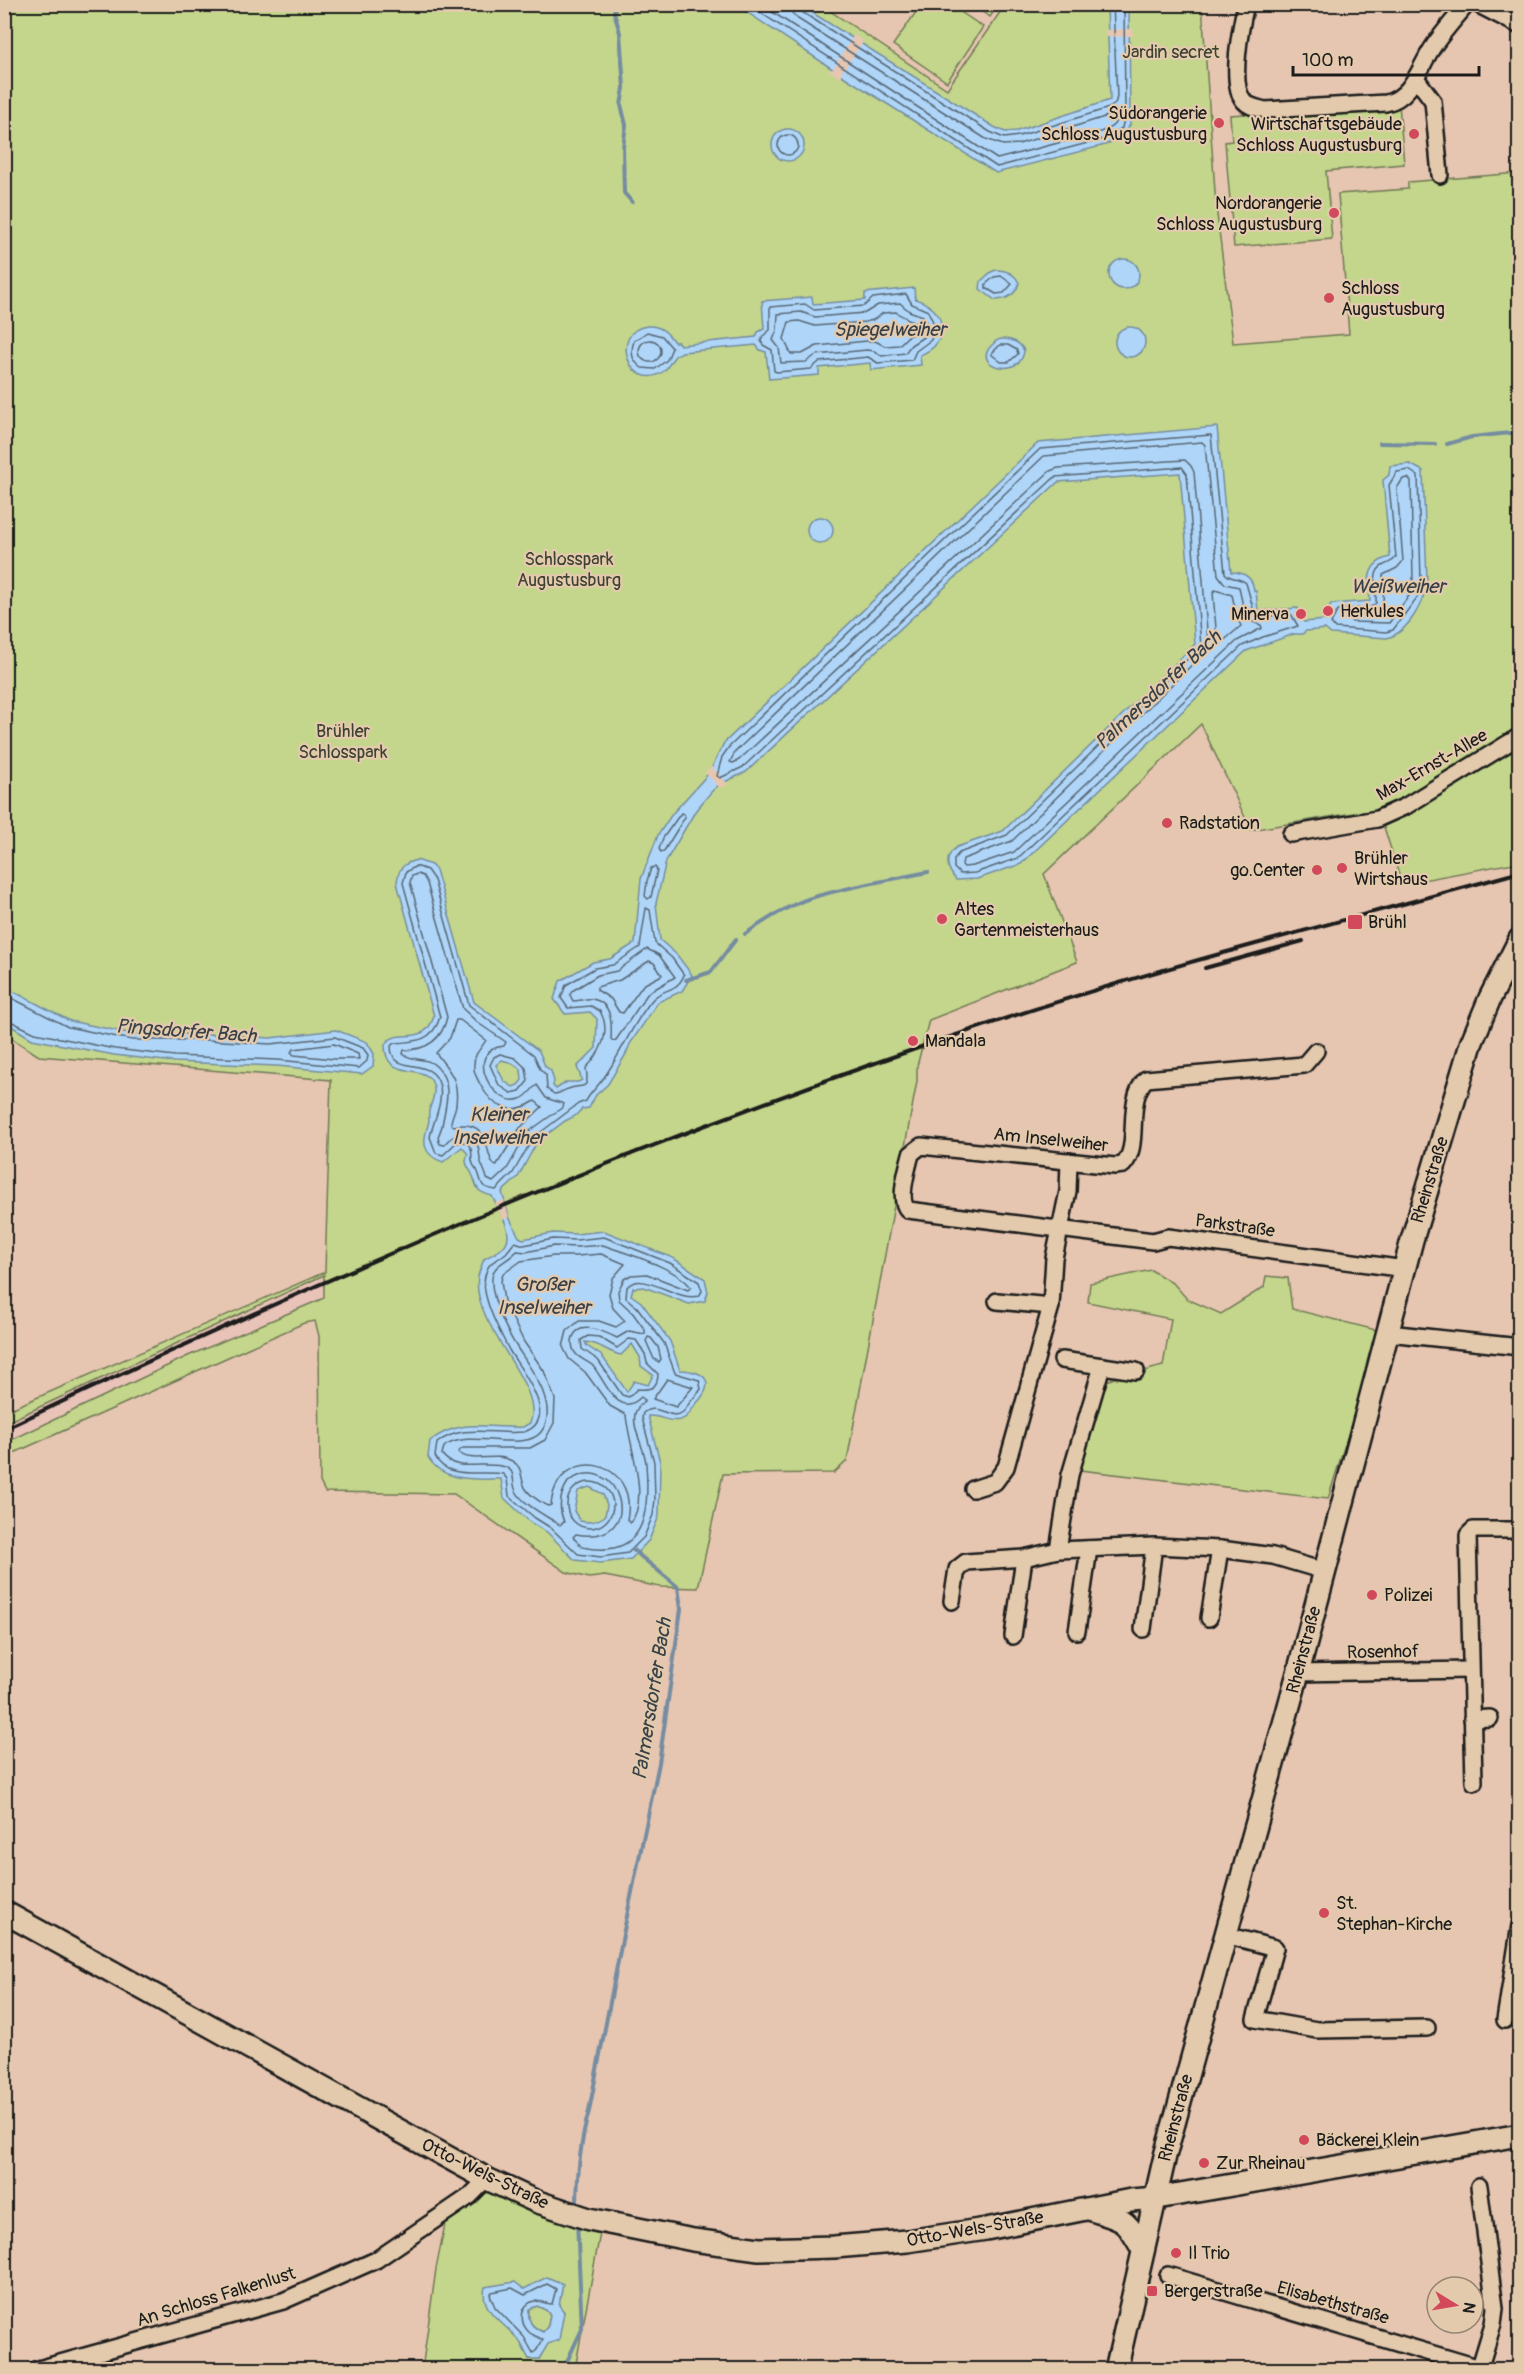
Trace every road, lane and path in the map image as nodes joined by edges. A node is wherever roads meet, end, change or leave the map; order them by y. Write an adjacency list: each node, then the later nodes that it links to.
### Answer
1 (1246, 4): 5 (street)
2 (1467, 4): 5 (street)
3 (1477, 4): 4 (street)
4 (1520, 26)
5 (1416, 78): 6 (street)
6 (1440, 175)
7 (1520, 736): 8 (street, Max-Ernst-Allee)
8 (1291, 834)
9 (1520, 939): 14 (street, Rheinstraße)
10 (1316, 1051): 11 (street, Am Inselweiher)
11 (1070, 1161): 12 (street, Am Inselweiher); 13 (street)
12 (907, 1174): 13 (street, Parkstraße)
13 (1060, 1230): 14 (street, Parkstraße); 16 (street)
14 (1405, 1269): 17 (street, Rheinstraße)
15 (997, 1300): 16 (street)
16 (1051, 1306): 22 (street)
17 (1388, 1333): 18 (street); 29 (street, Rheinstraße)
18 (1520, 1347)
19 (1062, 1360): 20 (street)
20 (1102, 1366): 21 (street); 27 (street)
21 (1136, 1371)
22 (973, 1489)
23 (1520, 1530): 35 (street)
24 (1154, 1546): 25 (street); 26 (street); 32 (street)
25 (1089, 1549): 27 (street); 33 (street)
26 (1220, 1549): 29 (street); 31 (street)
27 (1058, 1550): 28 (street)
28 (1024, 1558): 30 (street); 34 (street)
29 (1324, 1571): 36 (street, Rheinstraße)
30 (952, 1600)
31 (1209, 1618)
32 (1143, 1629)
33 (1077, 1631)
34 (1012, 1636)
35 (1470, 1670): 36 (street, Rosenhof); 38 (street)
36 (1298, 1673): 42 (street, Rheinstraße)
37 (1490, 1718): 38 (street)
38 (1472, 1719): 39 (street)
39 (1474, 1782)
40 (4, 1912): 47 (street, Otto-Wels-Straße)
41 (1520, 1925): 43 (street)
42 (1226, 1935): 45 (street); 49 (street, Rheinstraße)
43 (1516, 1963): 44 (street)
44 (1505, 2020)
45 (1427, 2028)
46 (1520, 2134): 49 (street)
47 (487, 2179): 50 (street, Otto-Wels-Straße); 54 (street, An Schloss Falkenlust)
48 (1479, 2186): 53 (street)
49 (1157, 2198): 50 (street, Otto-Wels-Straße); 51 (street, Rheinstraße)
50 (1088, 2209): 51 (street, Otto-Wels-Straße)
51 (1143, 2250): 55 (street, Rheinstraße)
52 (1168, 2275): 53 (street, Elisabethstraße)
53 (1482, 2369)
54 (35, 2370)
55 (1116, 2370)

